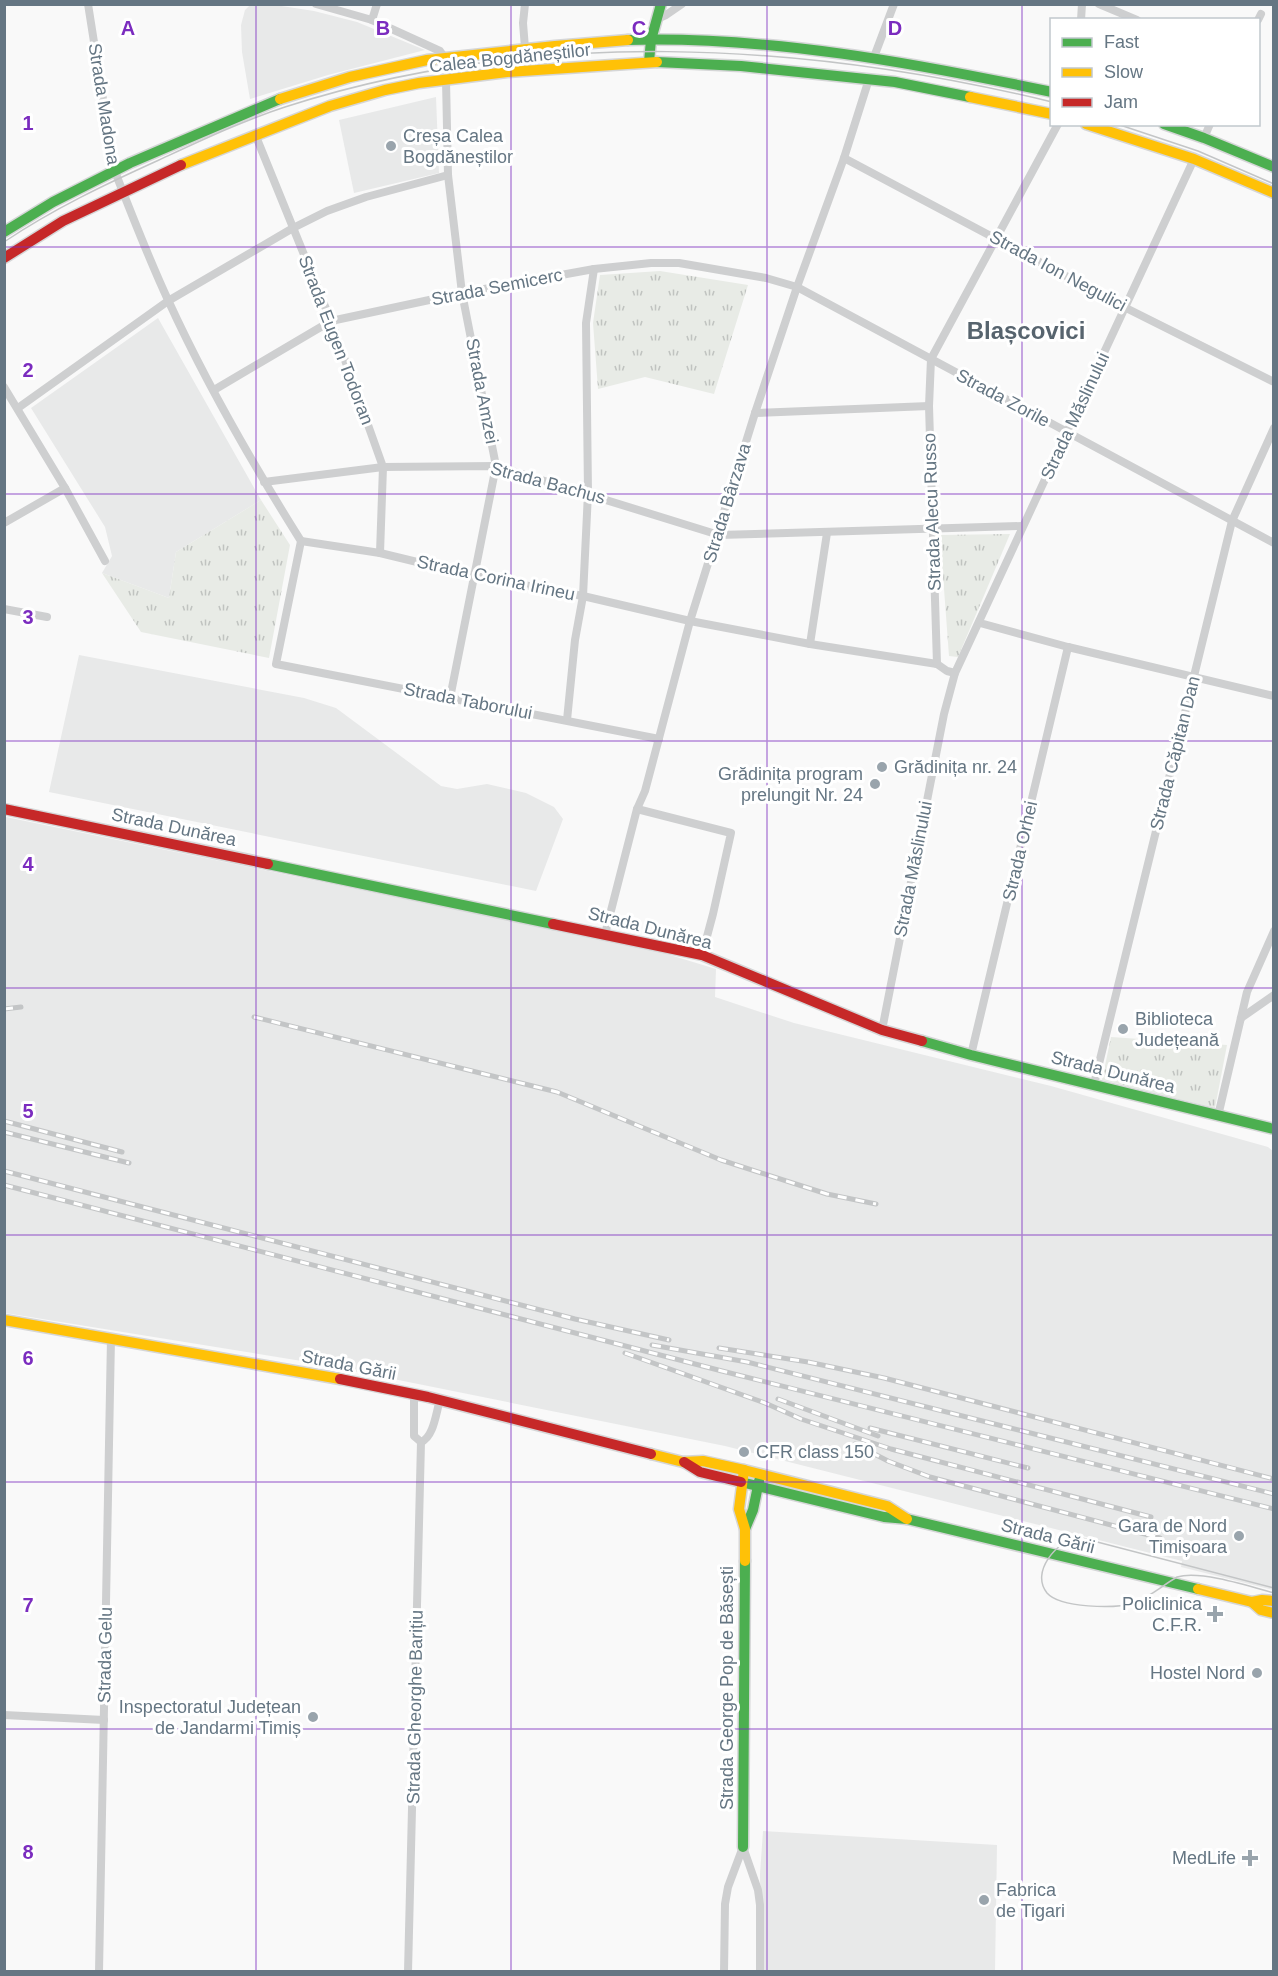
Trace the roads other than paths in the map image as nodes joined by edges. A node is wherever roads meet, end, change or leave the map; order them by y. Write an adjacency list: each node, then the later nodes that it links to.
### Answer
1 (88, 4): 30 (street, Strada Madona)
2 (316, 4): 11 (street)
3 (377, 4): 11 (street)
4 (525, 4): 13 (street)
5 (661, 4): 10 (main road)
6 (682, 4): 10 (street)
7 (894, 4): 14 (street)
8 (1100, 4): 9 (street)
9 (1132, 18)
10 (657, 19): 12 (main road)
11 (372, 20): 15 (street)
12 (651, 40): 13 (main road, Calea Bogdăneștilor); 14 (main road, Calea Bogdăneștilor); 16 (main road)
13 (525, 48): 15 (main road, Calea Bogdăneștilor)
14 (874, 57): 19 (main road, Calea Bogdăneștilor)
15 (445, 58): 30 (main road, Calea Bogdăneștilor)
16 (649, 62): 17 (main road, Calea Bogdăneștilor); 18 (main road, Calea Bogdăneștilor)
17 (869, 79): 20 (main road, Calea Bogdăneștilor); 27 (street, Strada Bârzava)
18 (446, 80): 25 (main road, Calea Bogdăneștilor); 31 (street, Strada Amzei)
19 (1050, 92)
20 (1050, 114)
21 (1057, 126): 36 (street)
22 (1092, 126): 28 (main road)
23 (1170, 126): 26 (main road)
24 (1209, 126): 26 (street)
25 (255, 134): 32 (main road, Calea Bogdăneștilor); 34 (street, Strada Eugen Todoran)
26 (1204, 138): 29 (main road)
27 (844, 158): 36 (street, Strada Ion Negulici); 39 (street, Strada Bârzava)
28 (1194, 159): 33 (main road); 42 (street, Strada Măslinului)
29 (1274, 167)
30 (114, 169): 32 (street, Strada Madona); 35 (main road, Calea Bogdăneștilor)
31 (448, 175): 34 (street); 40 (street, Strada Amzei)
32 (122, 192): 37 (main road, Calea Bogdăneștilor); 41 (street, Strada Madona)
33 (1274, 193)
34 (293, 228): 41 (street); 43 (street, Strada Eugen Todoran)
35 (4, 232)
36 (995, 238): 42 (street, Strada Ion Negulici); 44 (street)
37 (4, 258)
38 (594, 269): 39 (street, Strada Semicerc); 40 (street, Strada Semicerc); 57 (street)
39 (797, 287): 44 (street, Strada Zorile); 50 (street, Strada Bârzava)
40 (462, 293): 43 (street, Strada Semicerc); 53 (street, Strada Amzei)
41 (168, 301): 47 (street, Strada Madona); 49 (street)
42 (1126, 308): 45 (street, Strada Ion Negulici); 52 (street, Strada Măslinului)
43 (331, 321): 47 (street, Strada Semicerc); 54 (street, Strada Eugen Todoran)
44 (931, 359): 48 (street, Strada Alecu Russo); 52 (street, Strada Zorile)
45 (1274, 382)
46 (4, 387): 49 (street)
47 (214, 390): 55 (street, Strada Madona)
48 (929, 406): 50 (street); 61 (street, Strada Alecu Russo)
49 (18, 408): 56 (street)
50 (755, 412): 63 (street, Strada Bârzava)
51 (1274, 428): 58 (street, Strada Căpitan Dan)
52 (1067, 433): 58 (street, Strada Zorile); 60 (street, Strada Măslinului)
53 (496, 466): 54 (street, Strada Bachus); 57 (street, Strada Bachus); 68 (street, Strada Amzei)
54 (383, 467): 55 (street, Strada Bachus); 66 (street, Strada Eugen Todoran)
55 (264, 482): 64 (street, Strada Madona)
56 (65, 488): 59 (street); 67 (street)
57 (588, 493): 63 (street, Strada Bachus); 69 (street)
58 (1232, 521): 65 (street, Strada Zorile); 78 (street, Strada Căpitan Dan)
59 (4, 523)
60 (1023, 526): 61 (street, Strada Bachus); 73 (street, Strada Măslinului)
61 (933, 528): 62 (street, Strada Bachus); 76 (street, Strada Alecu Russo)
62 (827, 533): 63 (street, Strada Bachus); 74 (street)
63 (719, 535): 72 (street, Strada Bârzava)
64 (301, 541): 66 (street, Strada Corina Irineu); 80 (street, Strada Taborului)
65 (1274, 543)
66 (380, 553): 68 (street, Strada Corina Irineu)
67 (105, 561)
68 (475, 576): 69 (street, Strada Corina Irineu); 80 (street, Strada Amzei)
69 (583, 596): 72 (street, Strada Corina Irineu); 81 (street)
70 (4, 609): 71 (street)
71 (47, 617)
72 (690, 621): 74 (street, Strada Corina Irineu); 82 (street, Strada Bârzava)
73 (980, 623): 75 (street); 77 (street, Strada Măslinului)
74 (810, 644): 76 (street, Strada Corina Irineu)
75 (1068, 648): 78 (street); 91 (street, Strada Orhei)
76 (938, 664): 77 (street)
77 (955, 673): 90 (street, Strada Măslinului)
78 (1193, 677): 79 (street); 92 (street, Strada Căpitan Dan)
79 (1274, 696)
80 (450, 698): 81 (street, Strada Taborului)
81 (567, 720): 82 (street, Strada Taborului)
82 (659, 739): 84 (street, Strada Bârzava)
83 (4, 809): 86 (main road, Strada Dunărea)
84 (637, 809): 86 (street, Strada Bârzava); 87 (street)
85 (1274, 931): 89 (street)
86 (605, 934): 87 (main road, Strada Dunărea)
87 (702, 955): 90 (main road, Strada Dunărea)
88 (1274, 995): 89 (street)
89 (1240, 1018): 93 (street)
90 (882, 1030): 91 (main road, Strada Dunărea)
91 (972, 1055): 92 (main road, Strada Dunărea)
92 (1094, 1084): 93 (main road, Strada Dunărea)
93 (1218, 1116): 94 (main road, Strada Dunărea)
94 (1274, 1129)
95 (4, 1320): 96 (main road, Strada Gării)
96 (111, 1338): 97 (main road, Strada Gării); 111 (street, Strada Gelu)
97 (414, 1395): 98 (main road, Strada Gării); 99 (street, Strada Gheorghe Barițiu)
98 (440, 1400): 99 (street, Strada Gheorghe Barițiu); 100 (main road, Strada Gării)
99 (421, 1442): 114 (street, Strada Gheorghe Barițiu)
100 (683, 1462): 101 (main road, Strada Gării); 103 (main road, Strada Gării)
101 (744, 1470): 102 (main road, Strada Gării); 103 (main road, Strada George Pop de Băsești)
102 (760, 1474): 104 (main road, Strada George Pop de Băsești); 105 (main road, Strada Gării)
103 (741, 1482): 104 (main road, Strada Gării); 106 (main road, Strada George Pop de Băsești)
104 (758, 1486): 105 (main road, Strada Gării); 106 (main road, Strada George Pop de Băsești)
105 (907, 1519): 107 (main road, Strada Gării)
106 (745, 1529): 112 (main road, Strada George Pop de Băsești)
107 (1252, 1602): 108 (main road, Strada Gării); 109 (main road, Strada Gării)
108 (1274, 1602)
109 (1274, 1613)
110 (4, 1715): 111 (street)
111 (104, 1720): 113 (street, Strada Gelu)
112 (743, 1847): 115 (street, Strada George Pop de Băsești); 116 (street, Strada George Pop de Băsești)
113 (99, 1971)
114 (408, 1971)
115 (724, 1971)
116 (760, 1971)

